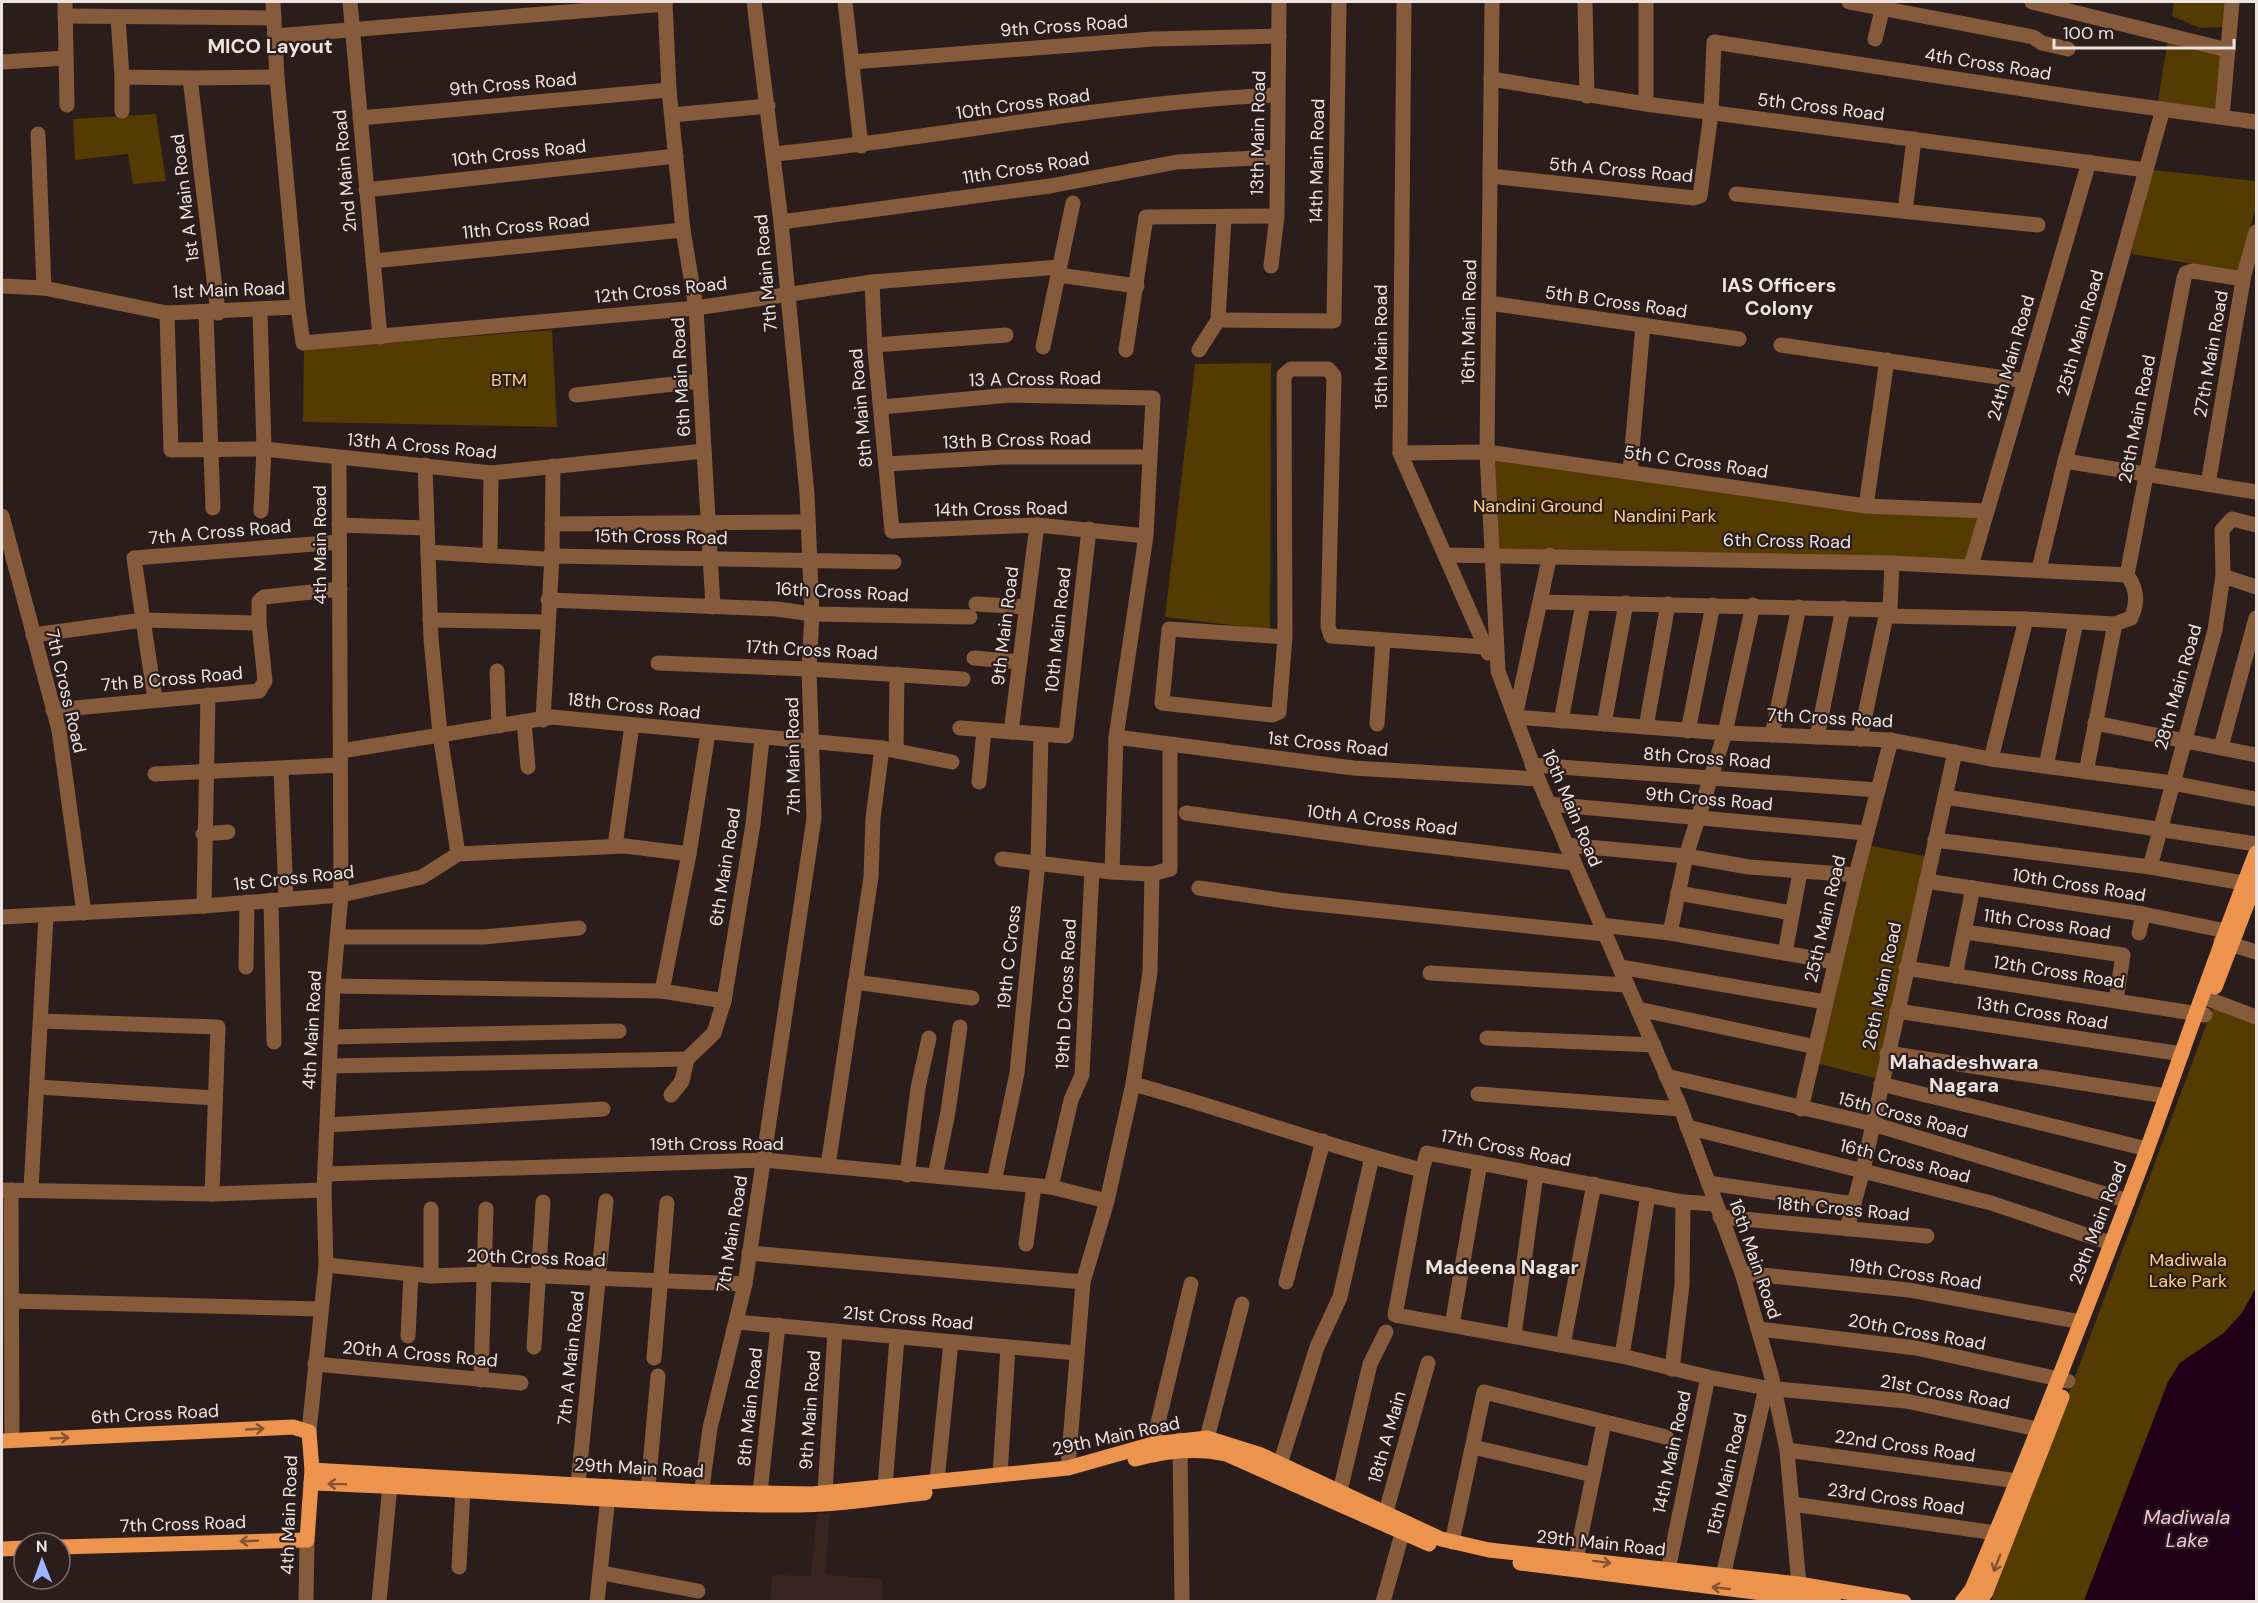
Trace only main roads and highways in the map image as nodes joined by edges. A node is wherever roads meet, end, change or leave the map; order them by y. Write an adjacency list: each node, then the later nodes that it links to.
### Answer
1 (2256, 853): 2 (main road, 29th Main Road)
2 (2253, 884): 3 (main road, 29th Main Road)
3 (2228, 937): 4 (main road, 29th Main Road); 4 (main road, 29th Main Road)
4 (2200, 1014): 5 (main road, 29th Main Road); 5 (main road, 29th Main Road)
5 (2064, 1380): 21 (main road, 29th Main Road); 22 (main road, 29th Main Road, one-way to 22)
6 (309, 1432): 7 (main road, 6th Cross Road, one-way to 6); 10 (main road, 4th Main Road)
7 (7, 1441)
8 (1180, 1446): 9 (main road, 29th Main Road); 14 (main road, 29th Main Road); 14 (main road, 29th Main Road)
9 (1154, 1449): 13 (main road, 29th Main Road); 13 (main road, 29th Main Road)
10 (312, 1477): 11 (main road, 29th Main Road); 16 (main road, 4th Main Road)
11 (391, 1480): 12 (main road, 29th Main Road); 12 (main road, 29th Main Road)
12 (609, 1492): 13 (main road, 29th Main Road); 13 (main road, 29th Main Road)
13 (701, 1497)
14 (1384, 1517): 15 (main road, 29th Main Road)
15 (1403, 1528): 18 (main road, 29th Main Road, one-way to 18); 18 (main road, 29th Main Road, one-way to 15)
16 (307, 1540): 17 (main road, 7th Cross Road, one-way to 17)
17 (72, 1547)
18 (1800, 1590): 19 (main road, 29th Main Road); 20 (main road, 29th Main Road)
19 (1834, 1602)
20 (1904, 1602)
21 (1962, 1602)
22 (1979, 1602)

